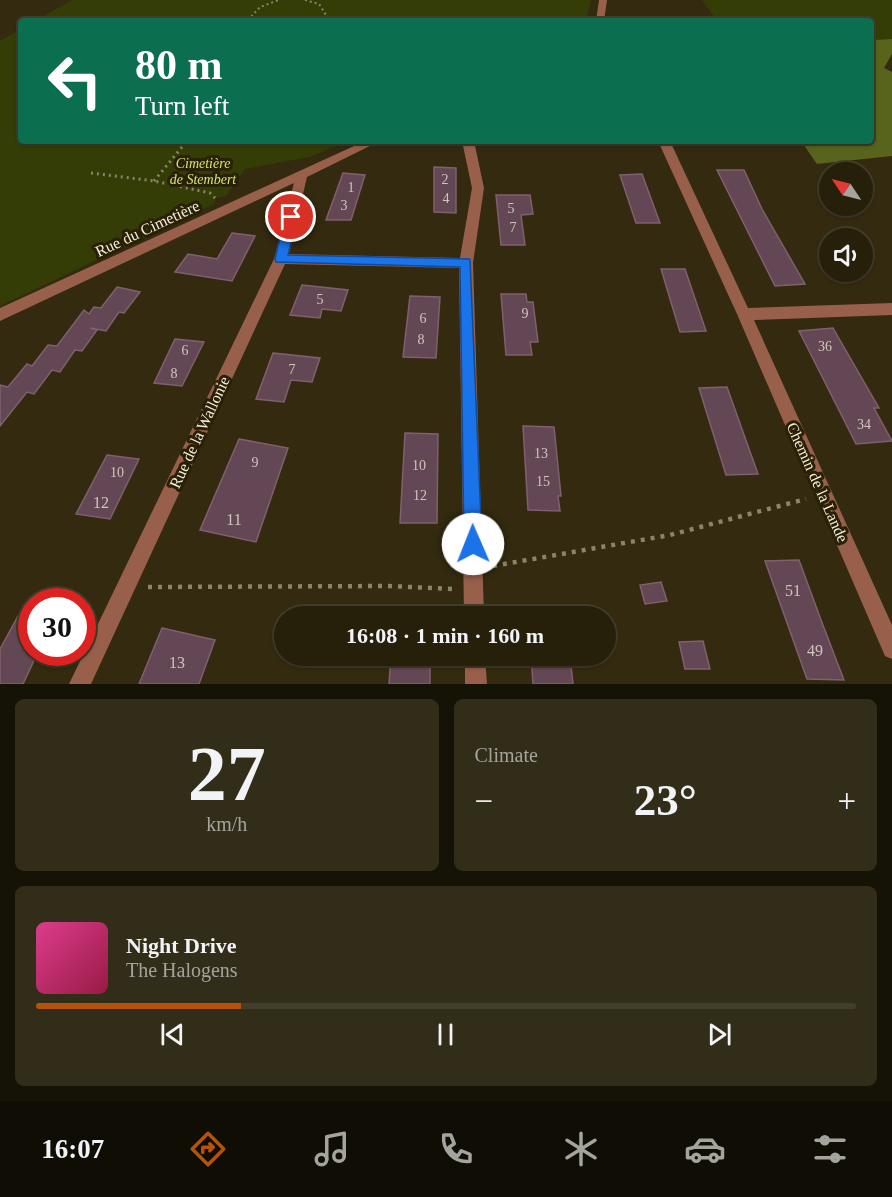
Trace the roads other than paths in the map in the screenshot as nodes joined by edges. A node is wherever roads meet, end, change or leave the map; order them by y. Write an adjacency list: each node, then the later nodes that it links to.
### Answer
1 (603, 0): 2 (street)
2 (600, 18)
3 (367, 144): 6 (street, Rue du Cimetière)
4 (469, 144): 8 (street)
5 (665, 144): 10 (street, Chemin de la Lande)
6 (302, 174): 7 (street, Rue de la Wallonie); 11 (street, Rue du Cimetière)
7 (281, 259): 8 (street); 15 (street, Rue de la Wallonie)
8 (466, 262): 12 (street)
9 (892, 309): 10 (street)
10 (744, 314): 13 (street, Chemin de la Lande)
11 (0, 315)
12 (474, 606)
13 (892, 649)
14 (475, 666): 16 (street)
15 (80, 684)
16 (476, 684)

